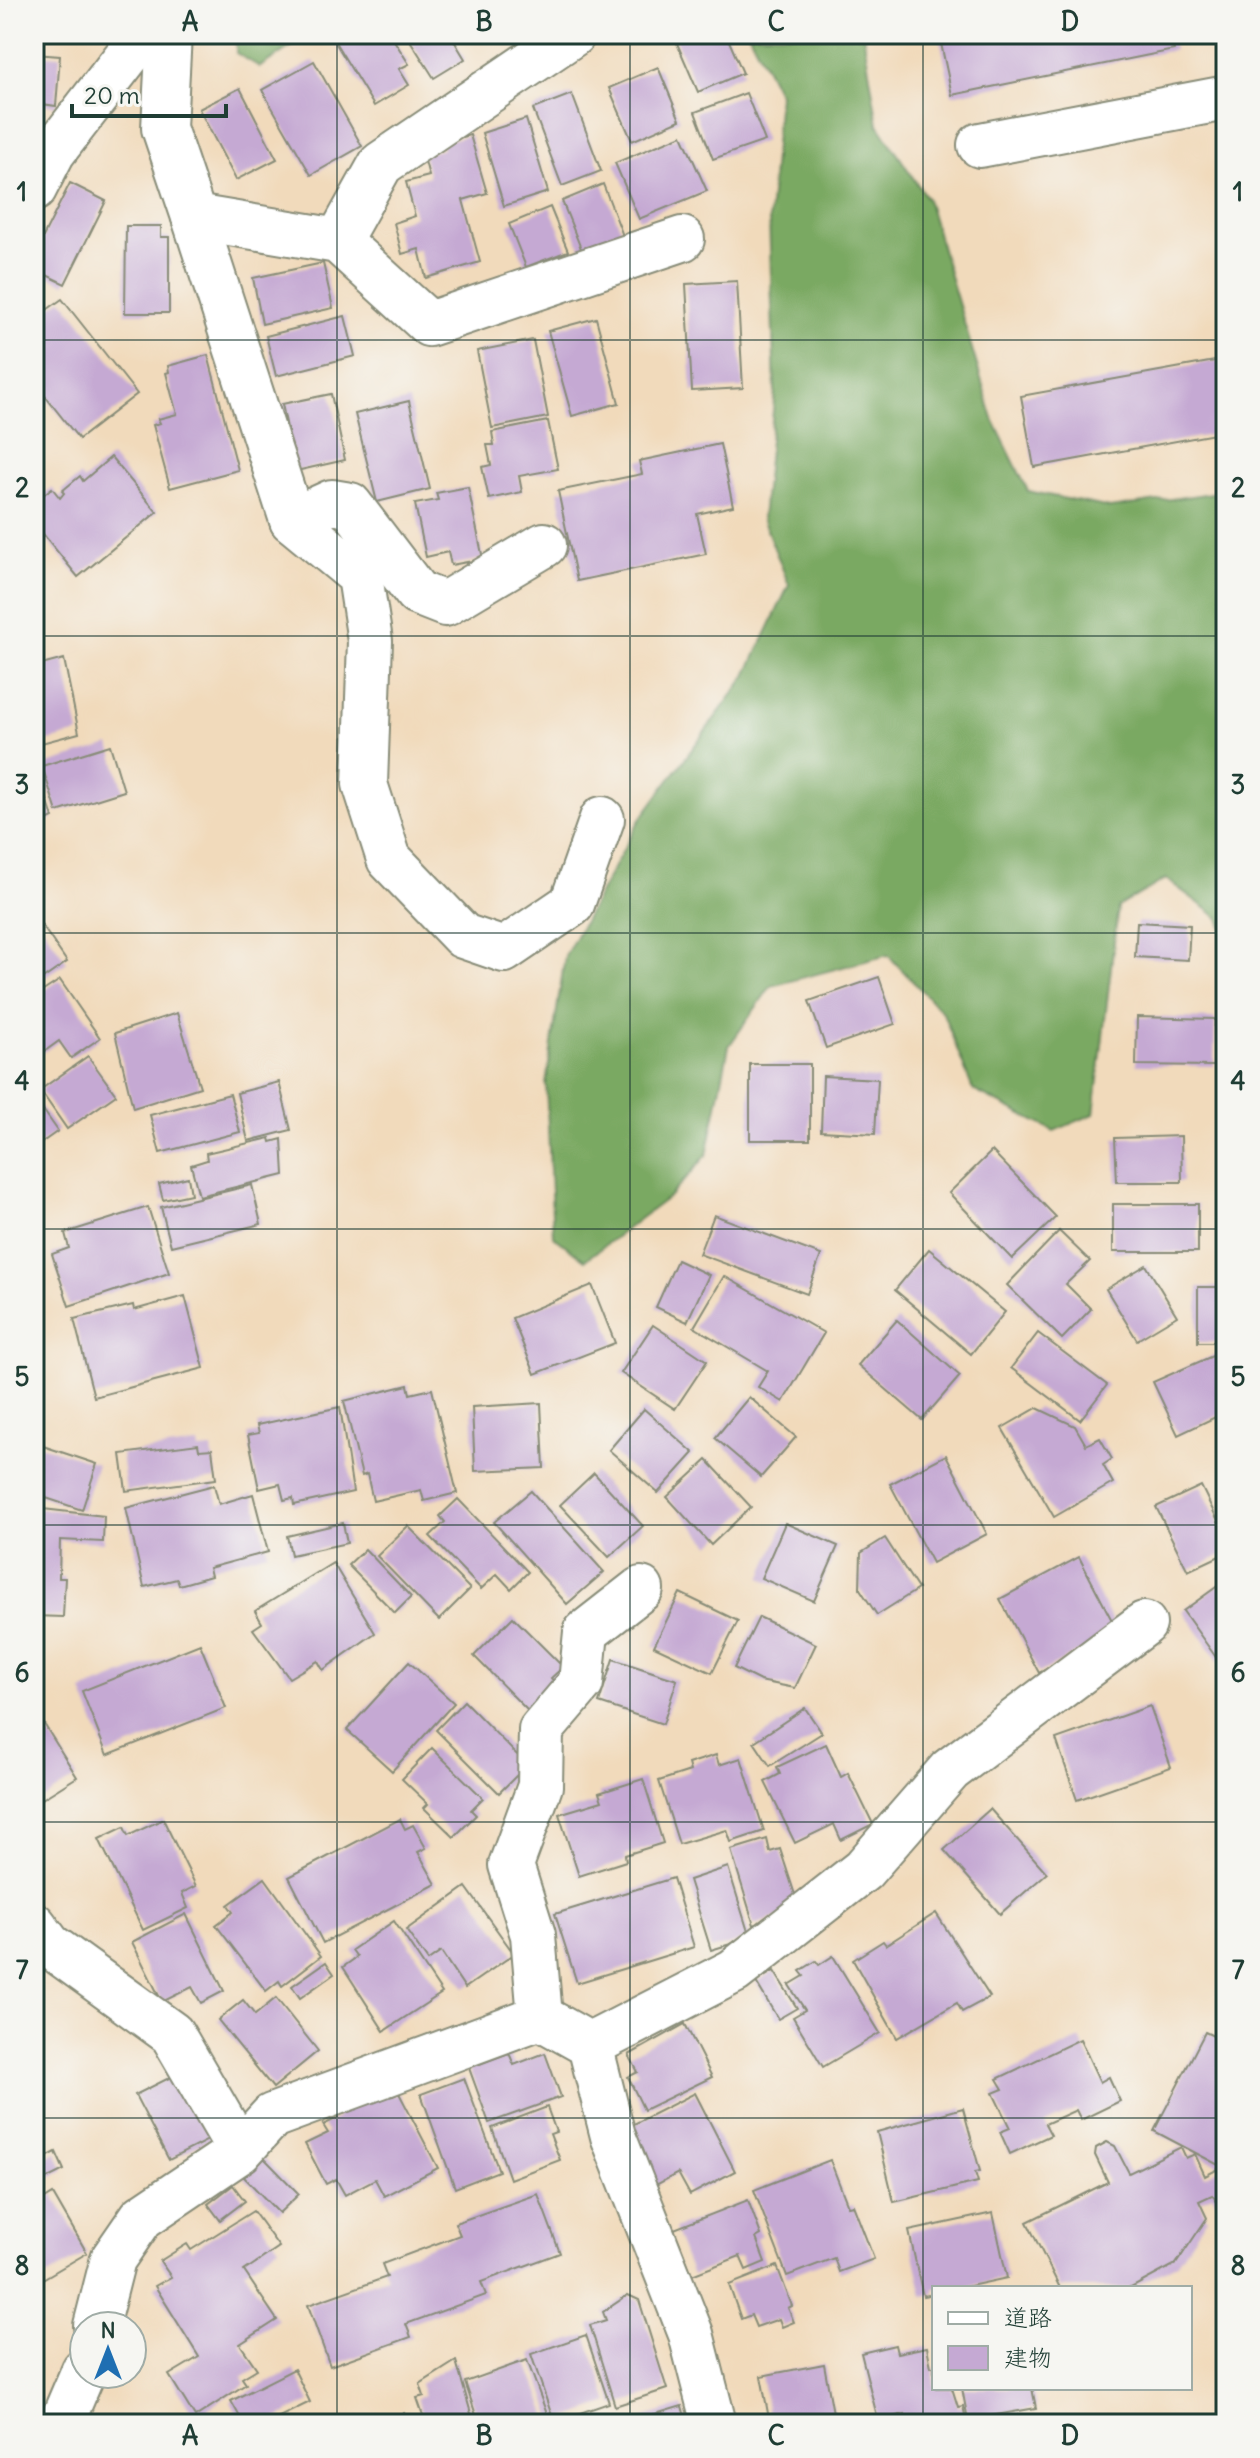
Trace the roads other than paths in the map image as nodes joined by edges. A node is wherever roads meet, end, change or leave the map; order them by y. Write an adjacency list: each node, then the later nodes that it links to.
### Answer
1 (136, 34): 6 (street)
2 (169, 34): 7 (street)
3 (573, 34): 9 (street)
4 (1226, 98): 5 (street)
5 (980, 145)
6 (34, 189)
7 (194, 217): 9 (street); 10 (street)
8 (682, 239): 9 (street)
9 (338, 241)
10 (292, 520): 11 (street); 12 (street)
11 (544, 545)
12 (602, 819)
13 (641, 1589): 16 (street)
14 (1144, 1624): 17 (street)
15 (34, 1925): 18 (street)
16 (540, 2017): 17 (street); 18 (street)
17 (590, 2045): 22 (street)
18 (240, 2151): 19 (street)
19 (100, 2310)
20 (75, 2390): 21 (street)
21 (61, 2424)
22 (714, 2424)

